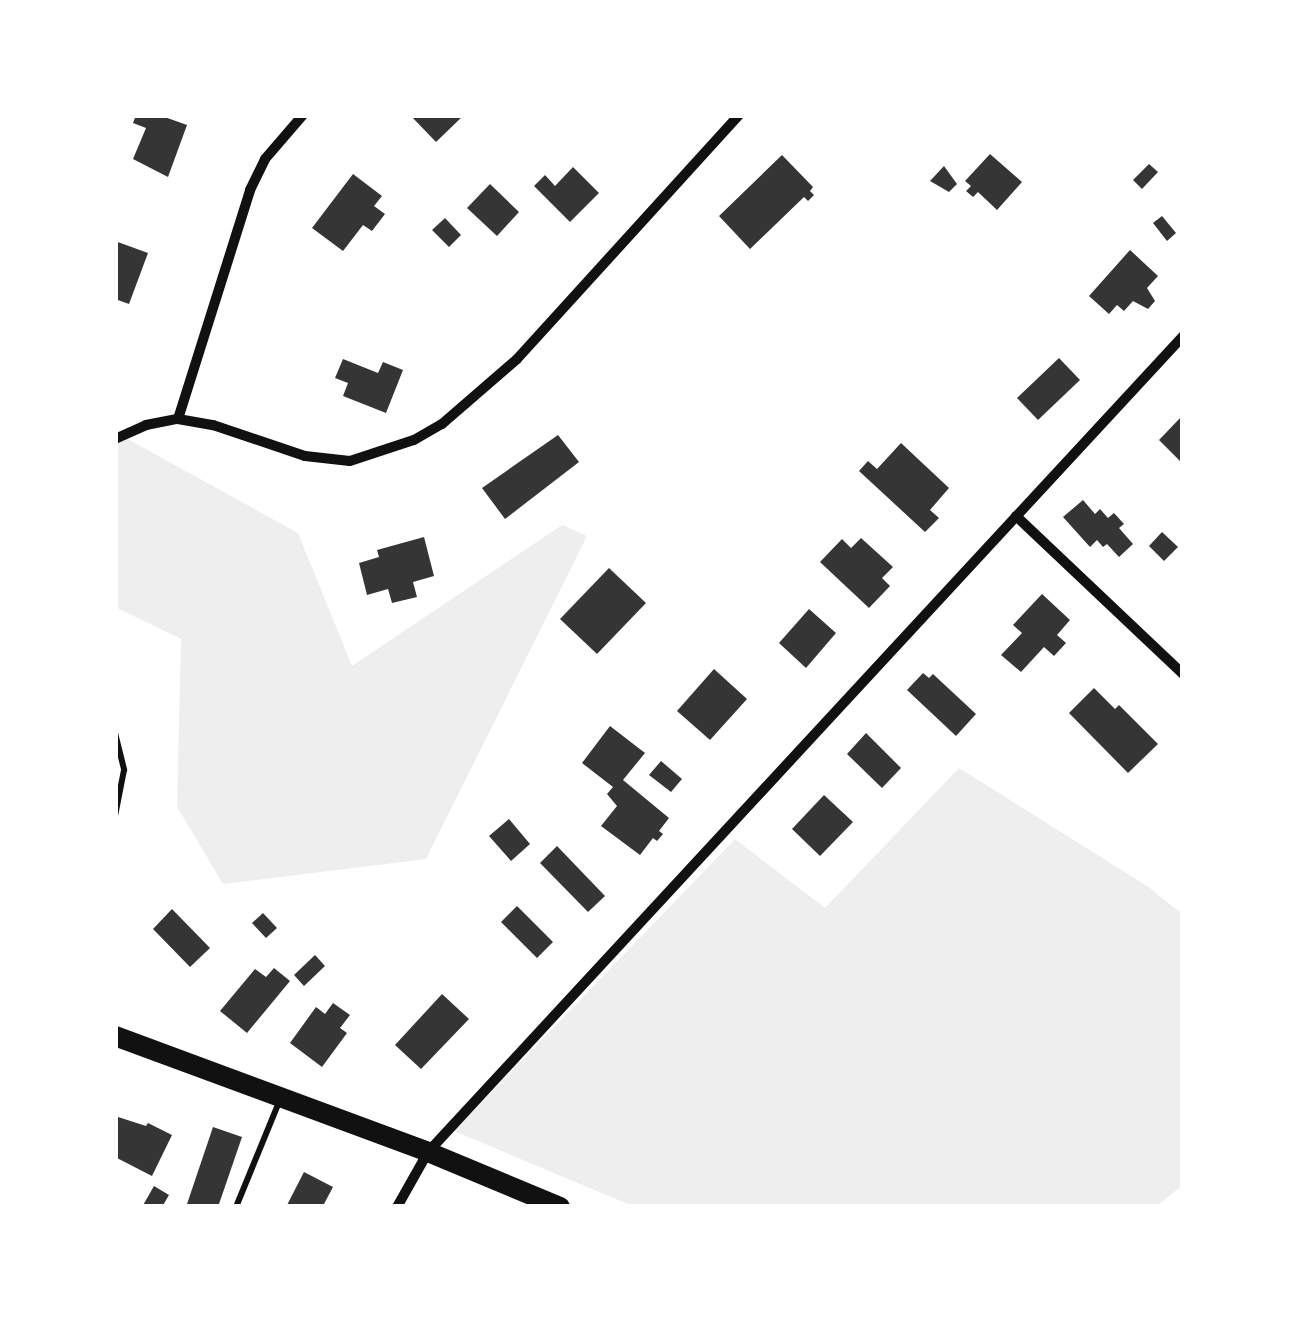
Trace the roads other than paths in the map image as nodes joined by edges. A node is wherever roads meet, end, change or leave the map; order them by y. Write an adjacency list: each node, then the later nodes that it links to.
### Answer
1 (302, 115): 4 (street)
2 (739, 115): 4 (street)
3 (1183, 336): 6 (street)
4 (178, 419): 5 (street)
5 (115, 439)
6 (1016, 516): 7 (street); 12 (street)
7 (1183, 674)
8 (115, 733): 9 (lane)
9 (115, 816)
10 (115, 1036): 11 (main road)
11 (281, 1097): 12 (main road); 13 (lane)
12 (428, 1152): 14 (street); 15 (main road)
13 (236, 1207)
14 (396, 1207)
15 (560, 1207)

